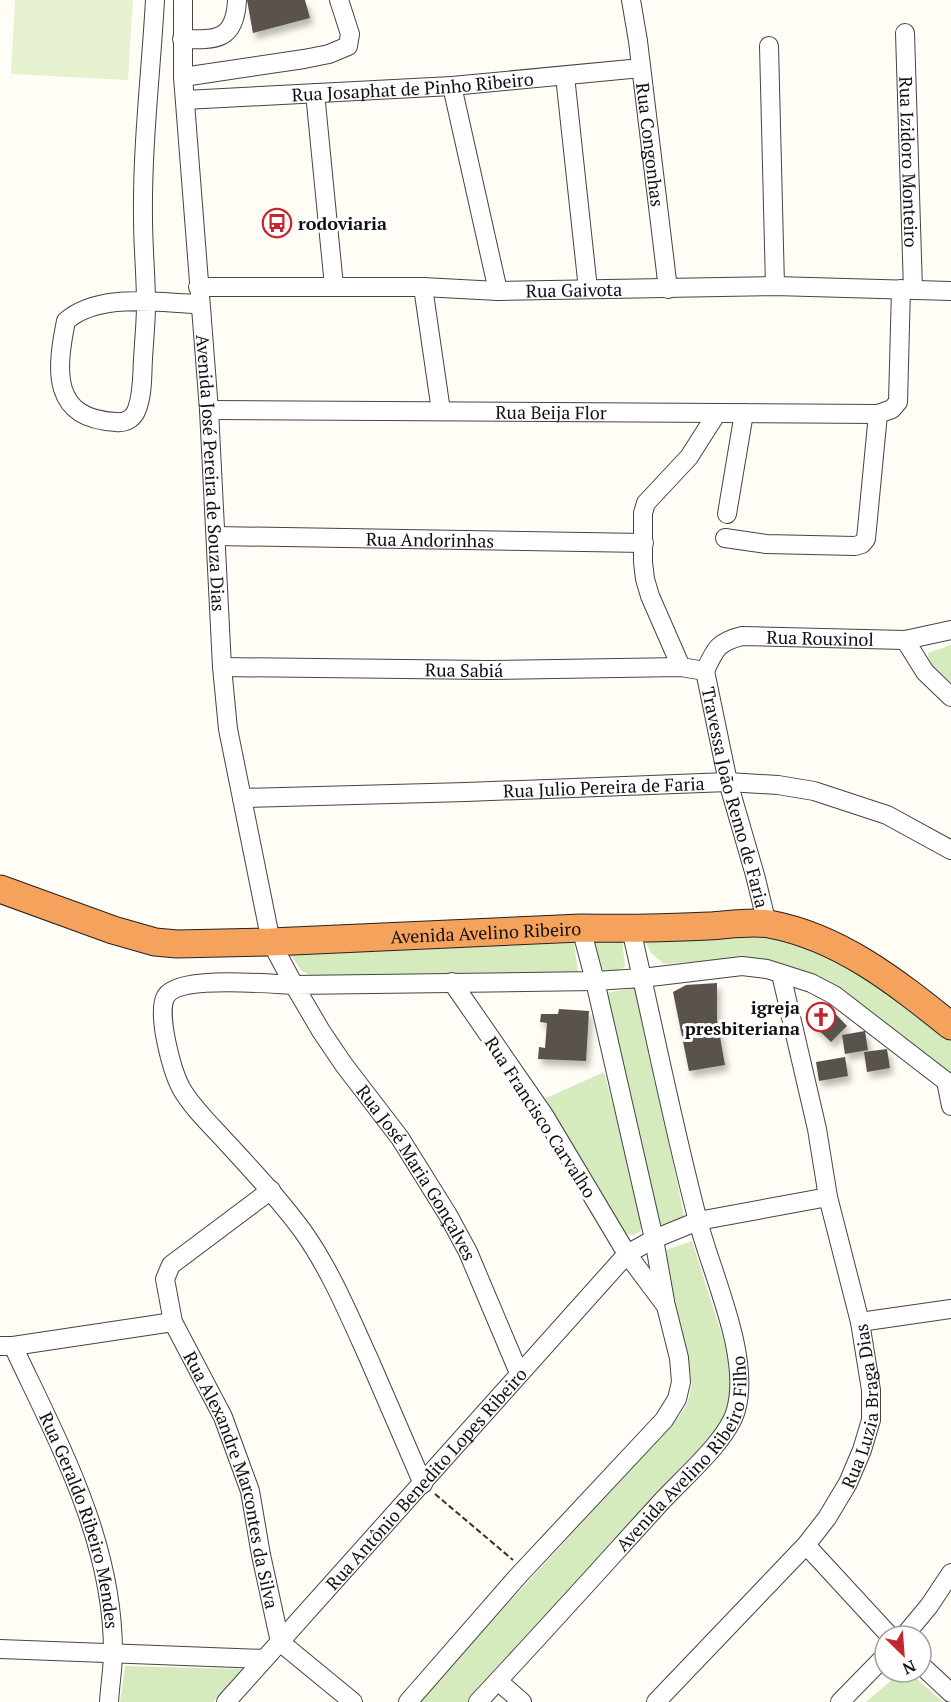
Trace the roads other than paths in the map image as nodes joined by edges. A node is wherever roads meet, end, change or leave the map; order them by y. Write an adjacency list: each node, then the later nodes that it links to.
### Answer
1 (155, 0): 24 (street)
2 (183, 0): 7 (street, Avenida José Pereira de Souza Dias)
3 (237, 0): 7 (street)
4 (339, 0): 11 (street)
5 (631, 0): 9 (street, Rua Congonhas)
6 (905, 33): 20 (street, Rua Izidoro Monteiro)
7 (182, 39): 11 (street, Avenida José Pereira de Souza Dias)
8 (769, 46): 17 (street)
9 (641, 68): 10 (street, Rua Josaphat de Pinho Ribeiro); 19 (street, Rua Congonhas)
10 (565, 76): 12 (street, Rua Josaphat de Pinho Ribeiro); 18 (street)
11 (183, 77): 14 (street, Avenida José Pereira de Souza Dias)
12 (452, 86): 13 (street, Rua Josaphat de Pinho Ribeiro); 21 (street)
13 (315, 93): 14 (street, Rua Josaphat de Pinho Ribeiro); 15 (street)
14 (185, 100): 23 (street, Avenida José Pereira de Souza Dias)
15 (334, 286): 16 (street, Rua Gaivota); 23 (street, Rua Gaivota)
16 (423, 286): 21 (street, Rua Gaivota); 26 (street)
17 (775, 286): 19 (street, Rua Gaivota); 20 (street, Rua Gaivota)
18 (588, 289): 19 (street, Rua Gaivota); 21 (street, Rua Gaivota)
19 (668, 289)
20 (907, 289): 22 (street, Rua Gaivota); 28 (street, Rua Izidoro Monteiro)
21 (498, 291)
22 (951, 291)
23 (199, 296): 24 (street, Rua Gaivota); 25 (street, Avenida José Pereira de Souza Dias)
24 (146, 302): 24 (street)
25 (209, 410): 26 (street, Rua Beija Flor); 31 (street, Avenida José Pereira de Souza Dias)
26 (441, 411): 29 (street, Rua Beija Flor)
27 (744, 412): 28 (street, Rua Beija Flor); 29 (street, Rua Beija Flor); 30 (street)
28 (885, 412): 32 (street, Rua Izidoro Monteiro)
29 (717, 413): 33 (street)
30 (727, 514)
31 (216, 536): 33 (street, Rua Andorinhas); 36 (street, Avenida José Pereira de Souza Dias)
32 (725, 538)
33 (644, 543): 37 (street)
34 (951, 630): 35 (street, Rua Rouxinol)
35 (905, 640): 38 (street, Rua Rouxinol); 39 (street)
36 (222, 667): 37 (street, Rua Sabiá); 41 (street, Avenida José Pereira de Souza Dias)
37 (681, 667): 38 (street, Rua Sabiá)
38 (705, 671): 40 (street, Travessa João Remo de Faria)
39 (951, 697)
40 (728, 782): 41 (street, Rua Julio Pereira de Faria); 42 (street, Rua Julio Pereira de Faria); 44 (street, Travessa João Remo de Faria)
41 (242, 798): 47 (street, Avenida José Pereira de Souza Dias)
42 (951, 850)
43 (0, 889): 47 (highway, Avenida Avelino Ribeiro)
44 (767, 924): 46 (highway, Avenida Avelino Ribeiro); 53 (highway, Avenida Avelino Ribeiro)
45 (581, 928): 46 (highway, Avenida Avelino Ribeiro); 47 (highway, Avenida Avelino Ribeiro); 50 (street, Avenida Avelino Ribeiro Filho)
46 (631, 929): 49 (street, Avenida Avelino Ribeiro Filho)
47 (271, 942): 52 (street, Rua José Maria Gonçalves)
48 (781, 974): 49 (street); 54 (street); 57 (street, Rua Luzia Braga Dias)
49 (642, 978): 50 (street); 58 (street, Avenida Avelino Ribeiro Filho)
50 (596, 981): 51 (street); 59 (street, Avenida Avelino Ribeiro Filho)
51 (452, 982): 52 (street); 60 (street, Rua Francisco Carvalho)
52 (294, 985): 56 (street); 66 (street, Rua José Maria Gonçalves)
53 (951, 1026)
54 (949, 1083): 55 (street)
55 (951, 1106)
56 (271, 1190): 63 (street, Rua Alexandre Marcontes da Silva); 67 (street)
57 (828, 1197): 58 (street, Rua Antônio Benedito Lopes Ribeiro); 64 (street, Rua Luzia Braga Dias)
58 (698, 1221): 59 (street, Rua Antônio Benedito Lopes Ribeiro); 78 (street, Avenida Avelino Ribeiro Filho)
59 (654, 1239): 60 (street, Rua Antônio Benedito Lopes Ribeiro); 61 (street, Avenida Avelino Ribeiro Filho)
60 (627, 1254): 61 (street, Avenida Avelino Ribeiro Filho); 66 (street, Rua Antônio Benedito Lopes Ribeiro)
61 (666, 1306): 83 (street, Avenida Avelino Ribeiro Filho)
62 (951, 1309): 64 (street)
63 (173, 1322): 65 (street); 72 (street, Rua Alexandre Marcontes da Silva)
64 (860, 1322): 68 (street, Rua Luzia Braga Dias)
65 (7, 1346): 74 (street, Rua Geraldo Ribeiro Mendes)
66 (519, 1373): 67 (street, Rua Antônio Benedito Lopes Ribeiro)
67 (423, 1484): 72 (street, Rua Antônio Benedito Lopes Ribeiro)
68 (806, 1545): 70 (street); 86 (street, Rua Luzia Braga Dias)
69 (951, 1573): 71 (street)
70 (879, 1624)
71 (914, 1624)
72 (280, 1642): 75 (street, Rua Antônio Benedito Lopes Ribeiro); 82 (street)
73 (0, 1648): 74 (street)
74 (113, 1652): 75 (street); 80 (street, Rua Geraldo Ribeiro Mendes)
75 (264, 1659): 81 (street, Rua Antônio Benedito Lopes Ribeiro)
76 (873, 1668): 87 (street)
77 (933, 1676): 79 (street)
78 (498, 1681): 84 (street, Avenida Avelino Ribeiro Filho); 85 (street)
79 (951, 1693)
80 (109, 1702)
81 (226, 1702)
82 (353, 1702)
83 (408, 1702)
84 (478, 1702)
85 (522, 1702)
86 (656, 1702)
87 (840, 1702)

